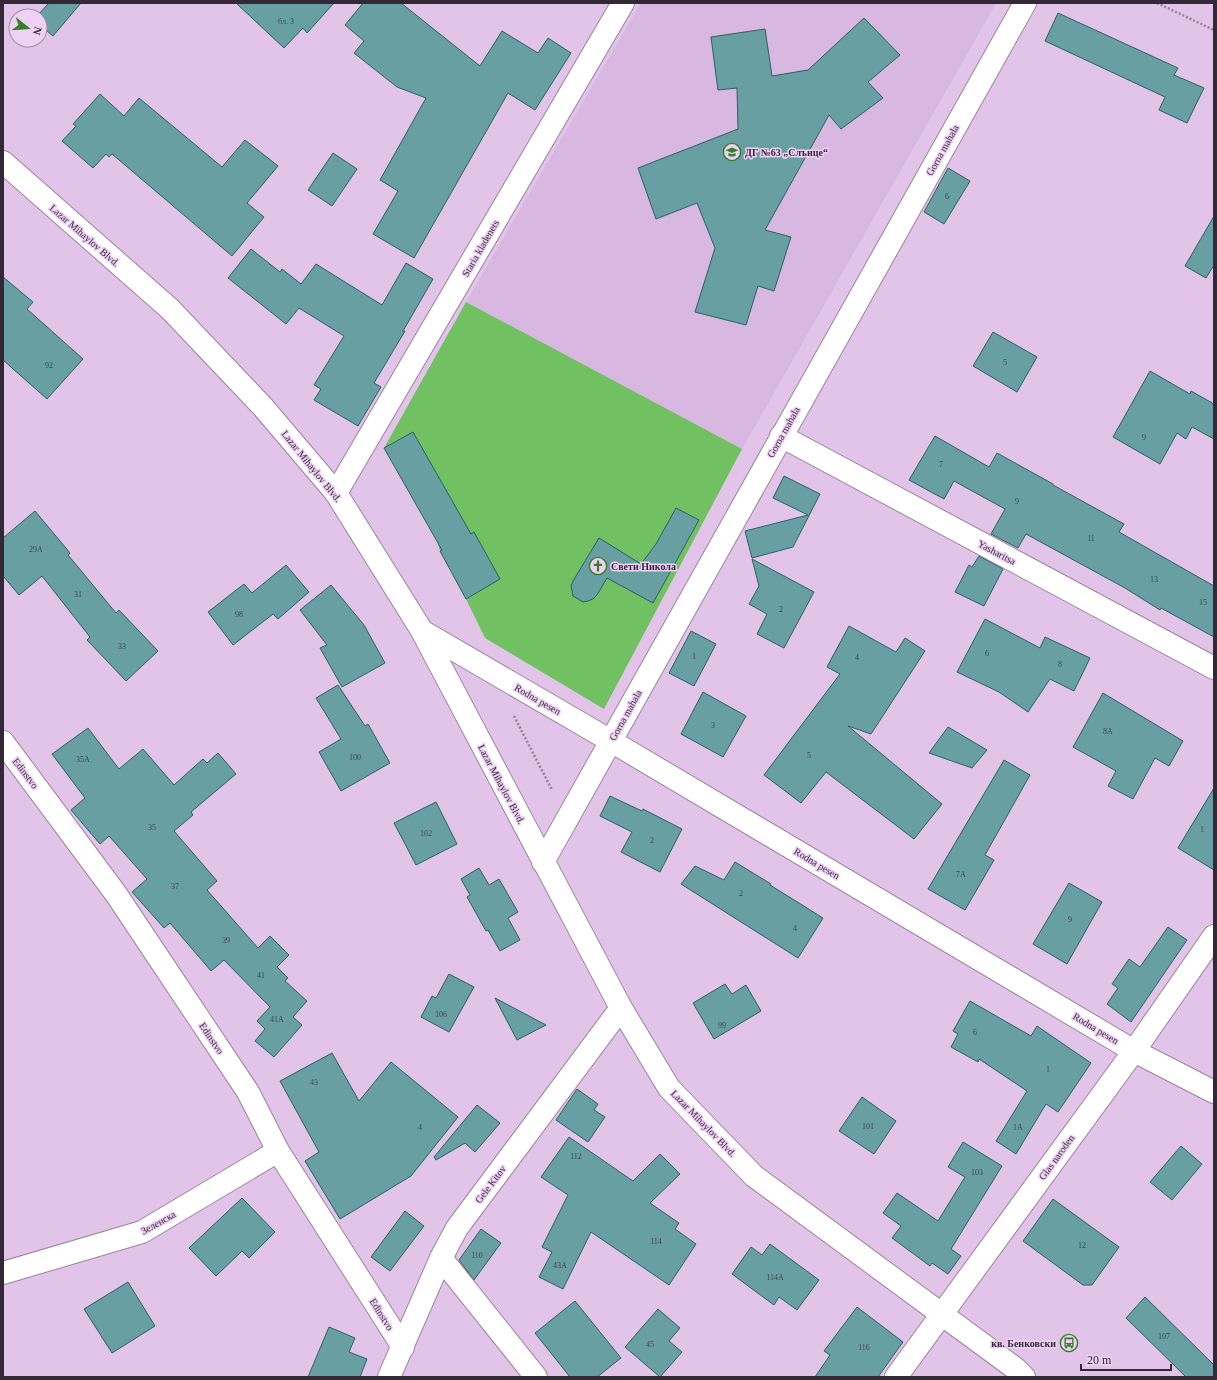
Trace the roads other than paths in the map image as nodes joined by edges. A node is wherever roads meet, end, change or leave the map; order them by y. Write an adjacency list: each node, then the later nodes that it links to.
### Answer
1 (623, 3): 5 (street, Staria kladenets)
2 (1025, 3): 4 (street, Gorna mahala)
3 (3, 162): 5 (street, Lazar Mihaylov Blvd.)
4 (781, 436): 7 (street, Yasharitsa); 8 (street, Gorna mahala)
5 (336, 493): 6 (street, Lazar Mihaylov Blvd.)
6 (422, 631): 8 (street, Rodna pesen); 10 (street, Lazar Mihaylov Blvd.)
7 (1214, 668)
8 (611, 741): 10 (street, Gorna mahala); 13 (street, Rodna pesen)
9 (3, 742): 15 (street, Edinstvo)
10 (543, 862): 12 (street, Lazar Mihaylov Blvd.)
11 (1214, 936): 13 (street, Glas naroden)
12 (621, 1008): 16 (street, Gele Kitov); 18 (street, Lazar Mihaylov Blvd.)
13 (1134, 1051): 14 (street, Rodna pesen); 18 (street, Glas naroden)
14 (1214, 1092)
15 (278, 1151): 17 (street, Зеленска); 19 (street, Edinstvo)
16 (441, 1258): 19 (street, Gele Kitov); 22 (street)
17 (3, 1273)
18 (942, 1314): 20 (street, Lazar Mihaylov Blvd.); 23 (street, Glas naroden)
19 (403, 1347): 21 (street, Gele Kitov)
20 (1025, 1374)
21 (389, 1377)
22 (536, 1377)
23 (896, 1377)

